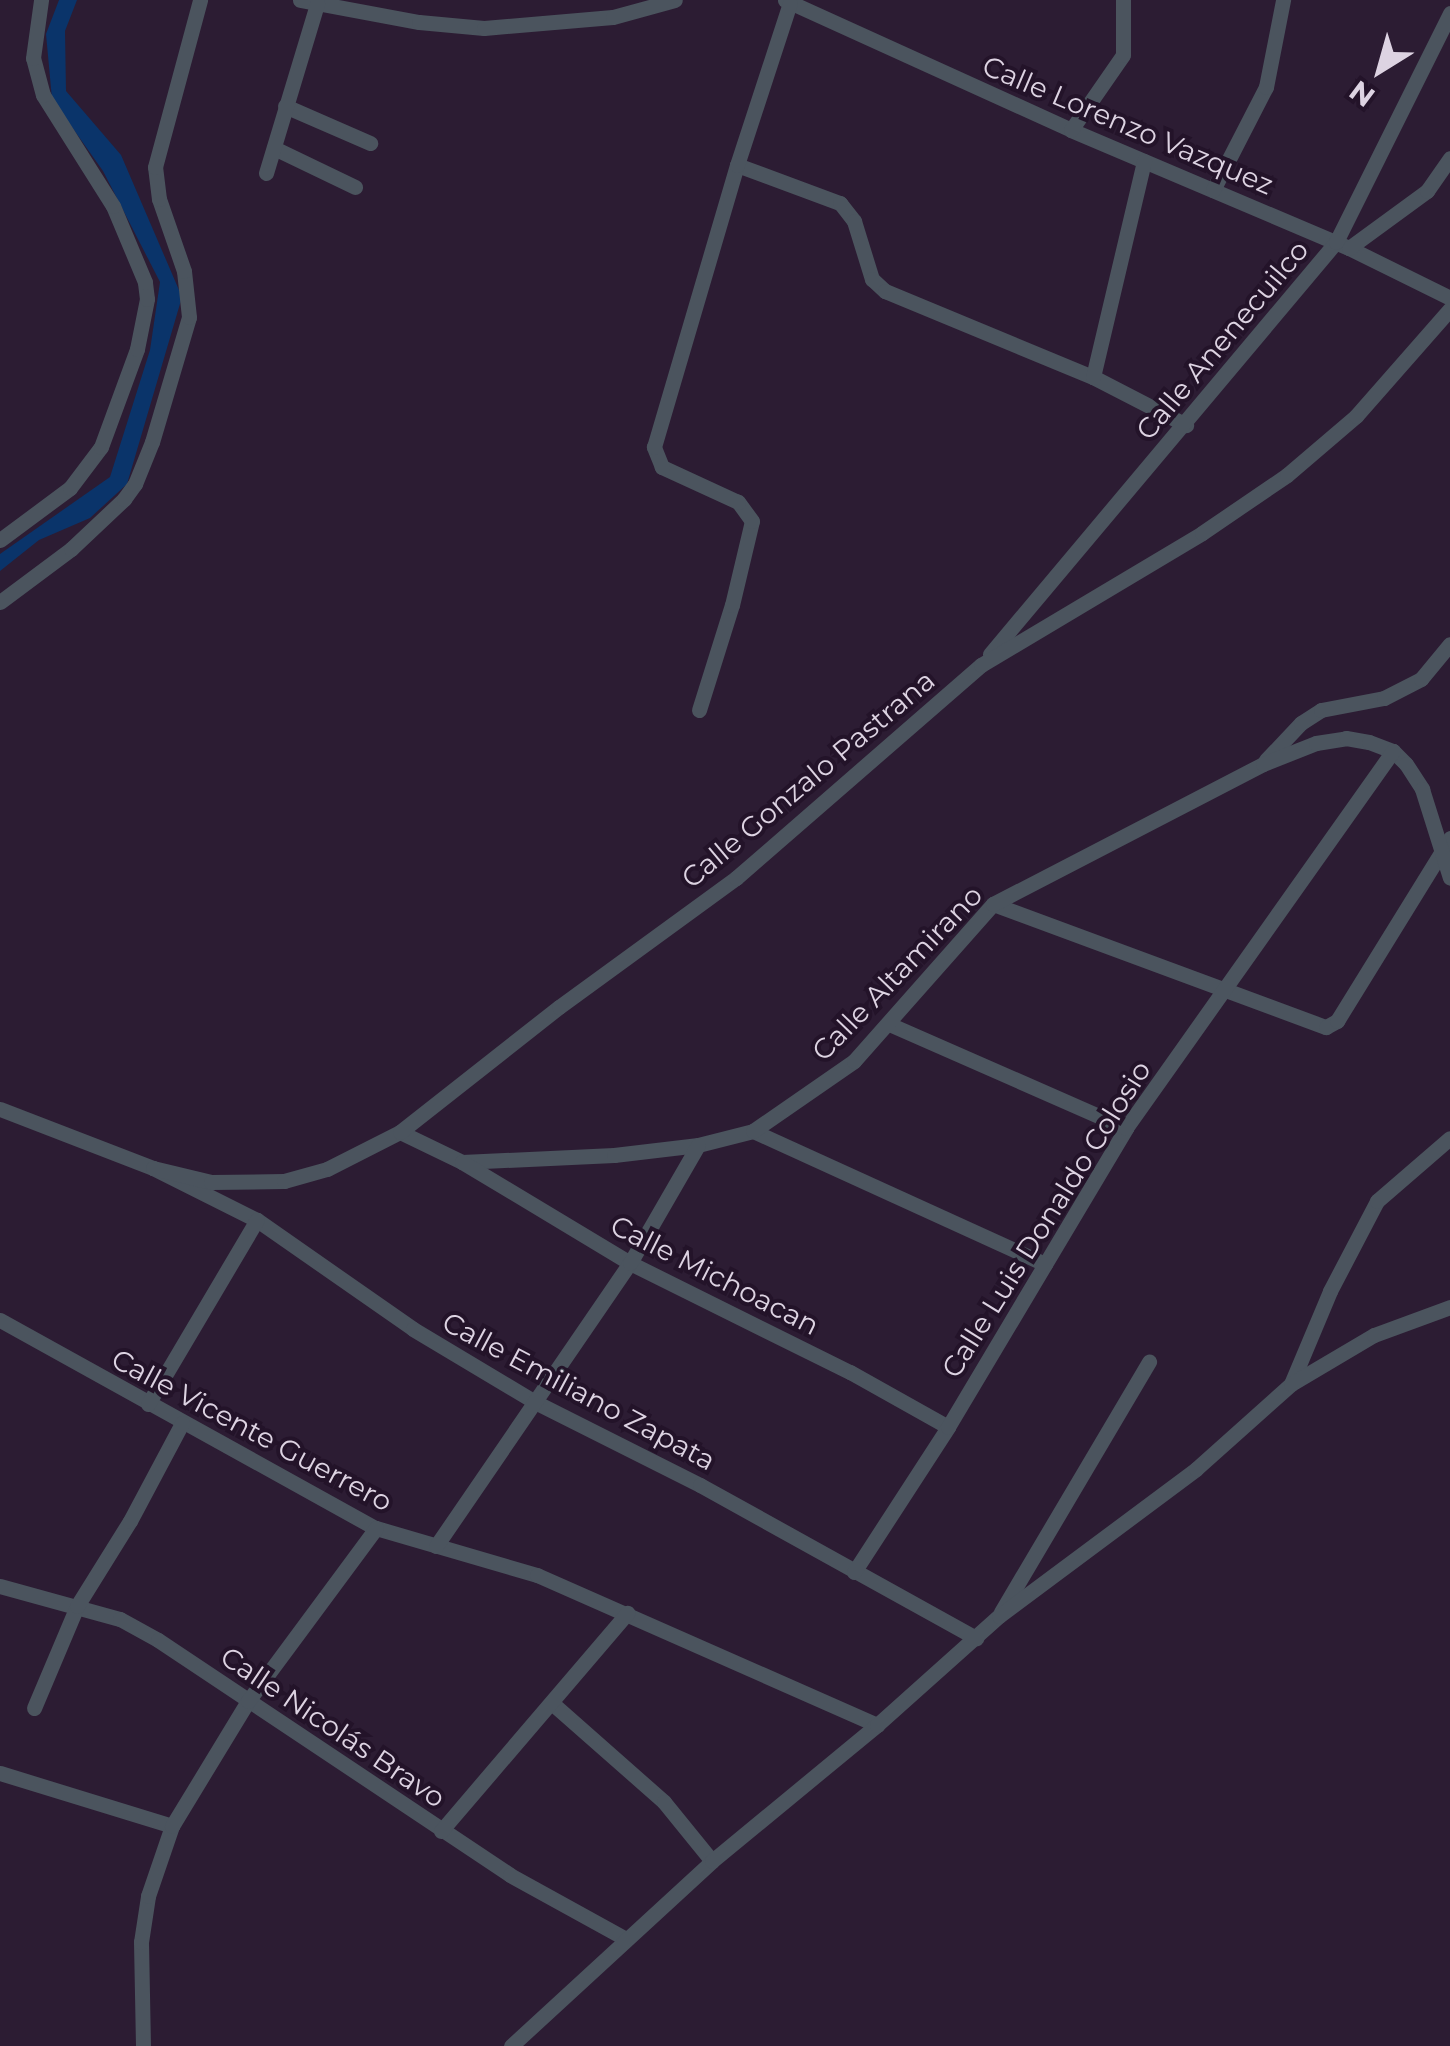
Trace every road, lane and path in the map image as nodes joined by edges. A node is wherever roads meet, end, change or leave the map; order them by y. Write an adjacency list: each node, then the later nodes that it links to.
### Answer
1 (40, 0): 24 (street)
2 (200, 0): 25 (street)
3 (676, 0): 7 (street)
4 (1123, 0): 10 (street)
5 (1283, 0): 18 (street)
6 (788, 1): 10 (street, Calle Lorenzo Vazquez); 15 (street)
7 (308, 2): 9 (street)
8 (1450, 13): 19 (street, Calle Anenecuilco)
9 (285, 106): 11 (street); 12 (street)
10 (1071, 130): 14 (street, Calle Lorenzo Vazquez)
11 (370, 143)
12 (274, 148): 16 (street); 17 (street)
13 (1450, 158): 19 (street)
14 (1144, 161): 18 (street, Calle Lorenzo Vazquez); 22 (street)
15 (736, 165): 22 (street); 28 (street)
16 (266, 173)
17 (355, 187)
18 (1214, 190): 19 (street, Calle Lorenzo Vazquez)
19 (1342, 245): 20 (street, Calle Lorenzo Vazquez); 23 (street, Calle Anenecuilco)
20 (1450, 298)
21 (1450, 310): 27 (street, Calle Gonzalo Pastrana)
22 (1093, 377): 23 (street)
23 (1186, 425): 27 (street, Calle Anenecuilco)
24 (0, 540)
25 (0, 602)
26 (1450, 644): 30 (street)
27 (981, 665): 39 (street, Calle Gonzalo Pastrana)
28 (699, 710)
29 (1393, 751): 30 (street, Calle Altamirano); 31 (street); 34 (street, Calle Luis Donaldo Colosio)
30 (1263, 764): 33 (street, Calle Altamirano)
31 (1446, 845): 32 (street); 34 (street)
32 (1450, 878)
33 (994, 904): 34 (street); 35 (street, Calle Altamirano)
34 (1223, 991): 37 (street, Calle Luis Donaldo Colosio)
35 (890, 1024): 37 (street); 38 (street, Calle Altamirano)
36 (0, 1109): 43 (street, Calle Emiliano Zapata)
37 (1126, 1128): 46 (street, Calle Luis Donaldo Colosio)
38 (753, 1131): 41 (street, Calle Altamirano); 46 (street)
39 (400, 1132): 42 (street, Calle Altamirano); 43 (street, Calle Gonzalo Pastrana)
40 (1450, 1138): 50 (street)
41 (698, 1145): 42 (street, Calle Altamirano); 45 (street)
42 (462, 1162): 45 (street, Calle Michoacan)
43 (153, 1168): 44 (street, Calle Emiliano Zapata)
44 (258, 1220): 51 (street, Calle Emiliano Zapata); 52 (street)
45 (630, 1262): 51 (street); 54 (street, Calle Michoacan)
46 (1045, 1264): 54 (street, Calle Luis Donaldo Colosio)
47 (1450, 1307): 50 (street)
48 (0, 1320): 52 (street, Calle Vicente Guerrero)
49 (1149, 1362): 61 (street)
50 (1291, 1384): 61 (street)
51 (536, 1402): 56 (street); 57 (street, Calle Emiliano Zapata)
52 (148, 1404): 53 (street, Calle Vicente Guerrero)
53 (182, 1423): 55 (street, Calle Vicente Guerrero); 59 (street)
54 (948, 1427): 57 (street, Calle Luis Donaldo Colosio)
55 (376, 1528): 56 (street, Calle Vicente Guerrero); 63 (street)
56 (436, 1546): 60 (street, Calle Vicente Guerrero)
57 (854, 1572): 62 (street, Calle Emiliano Zapata)
58 (0, 1586): 59 (street, Calle Nicolás Bravo)
59 (77, 1606): 63 (street, Calle Nicolás Bravo); 65 (street)
60 (628, 1613): 64 (street); 66 (street, Calle Vicente Guerrero)
61 (1000, 1616): 62 (street)
62 (976, 1638): 66 (street)
63 (248, 1700): 68 (street); 69 (street, Calle Nicolás Bravo)
64 (552, 1704): 69 (street); 70 (street)
65 (34, 1708)
66 (878, 1724): 70 (street)
67 (0, 1773): 68 (street)
68 (172, 1826): 72 (street)
69 (441, 1831): 71 (street, Calle Nicolás Bravo)
70 (712, 1861): 71 (street)
71 (626, 1939): 73 (street)
72 (143, 2046)
73 (512, 2046)

